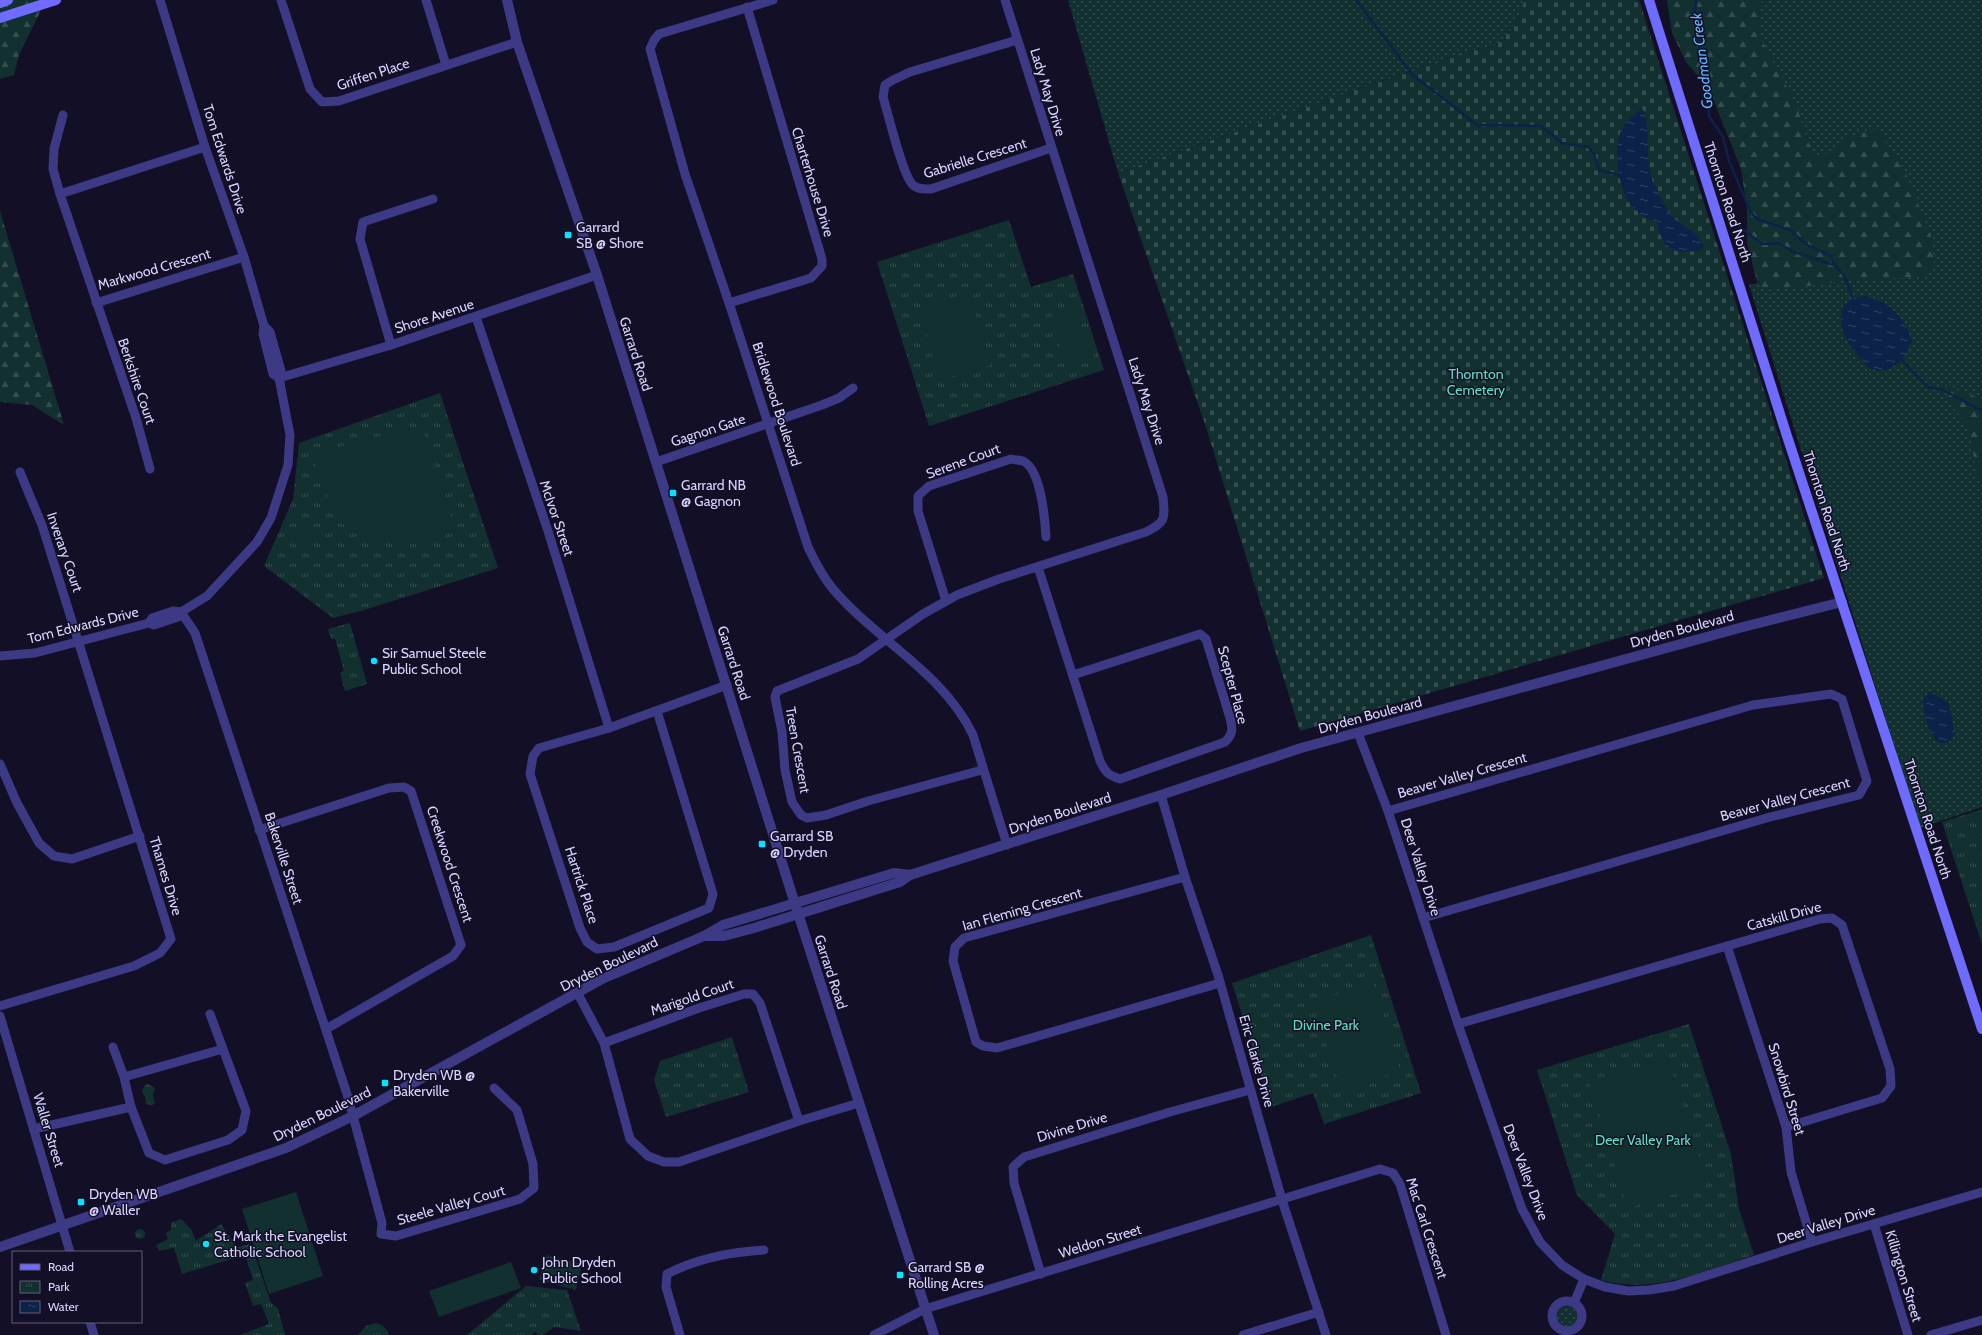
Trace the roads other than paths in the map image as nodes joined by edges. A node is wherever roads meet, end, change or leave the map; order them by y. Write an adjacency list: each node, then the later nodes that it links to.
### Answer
1 (8, 0): 10 (main road)
2 (56, 0): 12 (main road)
3 (160, 0): 17 (street, Tom Edwards Drive)
4 (281, 0): 15 (street, Griffen Place)
5 (426, 0): 15 (street)
6 (507, 0): 14 (street, Garrard Road)
7 (773, 0): 11 (street, Bridlewood Boulevard)
8 (1005, 0): 13 (street, Lady May Drive)
9 (1649, 0): 36 (main road, Thornton Road North)
10 (0, 3)
11 (747, 7): 24 (street, Charterhouse Drive); 24 (street, Bridlewood Boulevard)
12 (0, 18)
13 (1017, 40): 18 (street, Lady May Drive); 18 (street, Gabrielle Crescent)
14 (517, 42): 15 (street, Griffen Place); 22 (street, Garrard Road)
15 (446, 65)
16 (63, 116): 19 (street, Markwood Crescent)
17 (206, 147): 19 (street); 21 (street, Tom Edwards Drive)
18 (1051, 148): 34 (street, Lady May Drive)
19 (60, 194): 23 (street, Markwood Crescent)
20 (433, 198): 26 (street)
21 (244, 257): 23 (street, Markwood Crescent); 27 (street, Tom Edwards Drive)
22 (597, 276): 25 (street, Shore Avenue); 30 (street, Garrard Road)
23 (96, 303): 31 (street, Berkshire Court)
24 (729, 303): 29 (street, Bridlewood Boulevard)
25 (476, 317): 26 (street, Shore Avenue); 44 (street, McIvor Street)
26 (391, 345): 27 (street, Shore Avenue)
27 (278, 378): 37 (street, Tom Edwards Drive)
28 (853, 388): 29 (street, Gagnon Gate)
29 (768, 424): 30 (street, Gagnon Gate); 38 (street, Bridlewood Boulevard)
30 (656, 462): 42 (street, Garrard Road)
31 (150, 469)
32 (20, 472): 39 (street, Inverary Court)
33 (1046, 537): 35 (street, Serene Court)
34 (1038, 567): 35 (street, Lady May Drive); 41 (street, Scepter Place)
35 (946, 601): 38 (street, Lady May Drive)
36 (1842, 602): 45 (street, Dryden Boulevard); 64 (main road, Thornton Road North)
37 (181, 612): 39 (street, Tom Edwards Drive); 50 (street, Bakerville Street)
38 (886, 640): 47 (street, Bridlewood Boulevard); 47 (street, Treen Crescent)
39 (80, 642): 40 (street, Tom Edwards Drive); 51 (street, Thames Drive)
40 (0, 656)
41 (1073, 675): 41 (street, Scepter Place)
42 (727, 685): 43 (street, Hartrick Place); 54 (street, Garrard Road)
43 (657, 711): 44 (street, Hartrick Place); 44 (street, Hartrick Place)
44 (609, 728)
45 (1358, 733): 48 (street, Dryden Boulevard); 49 (street, Deer Valley Drive)
46 (0, 764): 51 (street)
47 (982, 770): 52 (street, Bridlewood Boulevard)
48 (1161, 795): 52 (street, Dryden Boulevard); 53 (street, Eric Clarke Drive)
49 (1388, 811): 55 (street, Deer Valley Drive); 55 (street, Beaver Valley Crescent)
50 (259, 830): 63 (street, Bakerville Street); 63 (street, Creekwood Crescent)
51 (140, 836): 59 (street, Thames Drive)
52 (1007, 845): 54 (street, Dryden Boulevard)
53 (1184, 877): 57 (street, Eric Clarke Drive); 57 (street, Ian Fleming Crescent)
54 (797, 909): 58 (street, Dryden Boulevard); 71 (street, Garrard Road)
55 (1423, 918): 62 (street, Deer Valley Drive)
56 (1727, 946): 62 (street, Catskill Drive); 75 (street, Snowbird Street); 75 (street, Catskill Drive)
57 (1220, 983): 70 (street, Eric Clarke Drive)
58 (578, 994): 65 (street); 73 (street, Dryden Boulevard)
59 (0, 1006)
60 (210, 1014): 67 (street)
61 (0, 1016): 76 (street, Waller Street)
62 (1458, 1024): 86 (street, Deer Valley Drive)
63 (326, 1029): 73 (street, Bakerville Street)
64 (1982, 1029)
65 (604, 1043): 74 (street); 74 (street, Marigold Court)
66 (113, 1047): 68 (street)
67 (223, 1049): 68 (street); 72 (street)
68 (124, 1077): 72 (street)
69 (494, 1088): 73 (street, Steele Valley Court)
70 (1250, 1090): 78 (street, Eric Clarke Drive); 85 (street, Divine Drive)
71 (859, 1103): 74 (street); 88 (street, Garrard Road)
72 (130, 1107): 76 (street)
73 (353, 1116): 79 (street, Dryden Boulevard)
74 (799, 1121)
75 (1786, 1127): 81 (street, Snowbird Street)
76 (34, 1129): 79 (street, Waller Street)
77 (1982, 1192): 80 (street, Deer Valley Drive)
78 (1282, 1200): 85 (street, Weldon Street); 89 (street, Eric Clarke Drive); 98 (street, Mac Carl Crescent)
79 (63, 1224): 82 (street, Dryden Boulevard); 84 (street, Waller Street)
80 (1874, 1224): 81 (street, Deer Valley Drive); 99 (street, Killington Street)
81 (1812, 1242): 86 (street, Deer Valley Drive)
82 (0, 1247)
83 (764, 1250): 93 (street)
84 (70, 1251)
85 (1041, 1274): 88 (street, Weldon Street)
86 (1584, 1279): 87 (street)
87 (1574, 1303)
88 (925, 1309): 94 (street, Weldon Street); 95 (street, Garrard Road)
89 (1319, 1312): 96 (street); 97 (street, Eric Clarke Drive)
90 (1982, 1320): 100 (street)
91 (90, 1323): 92 (street)
92 (94, 1335)
93 (680, 1335)
94 (874, 1335)
95 (934, 1335)
96 (1243, 1335)
97 (1326, 1335)
98 (1446, 1335)
99 (1908, 1335)
100 (1930, 1335)

